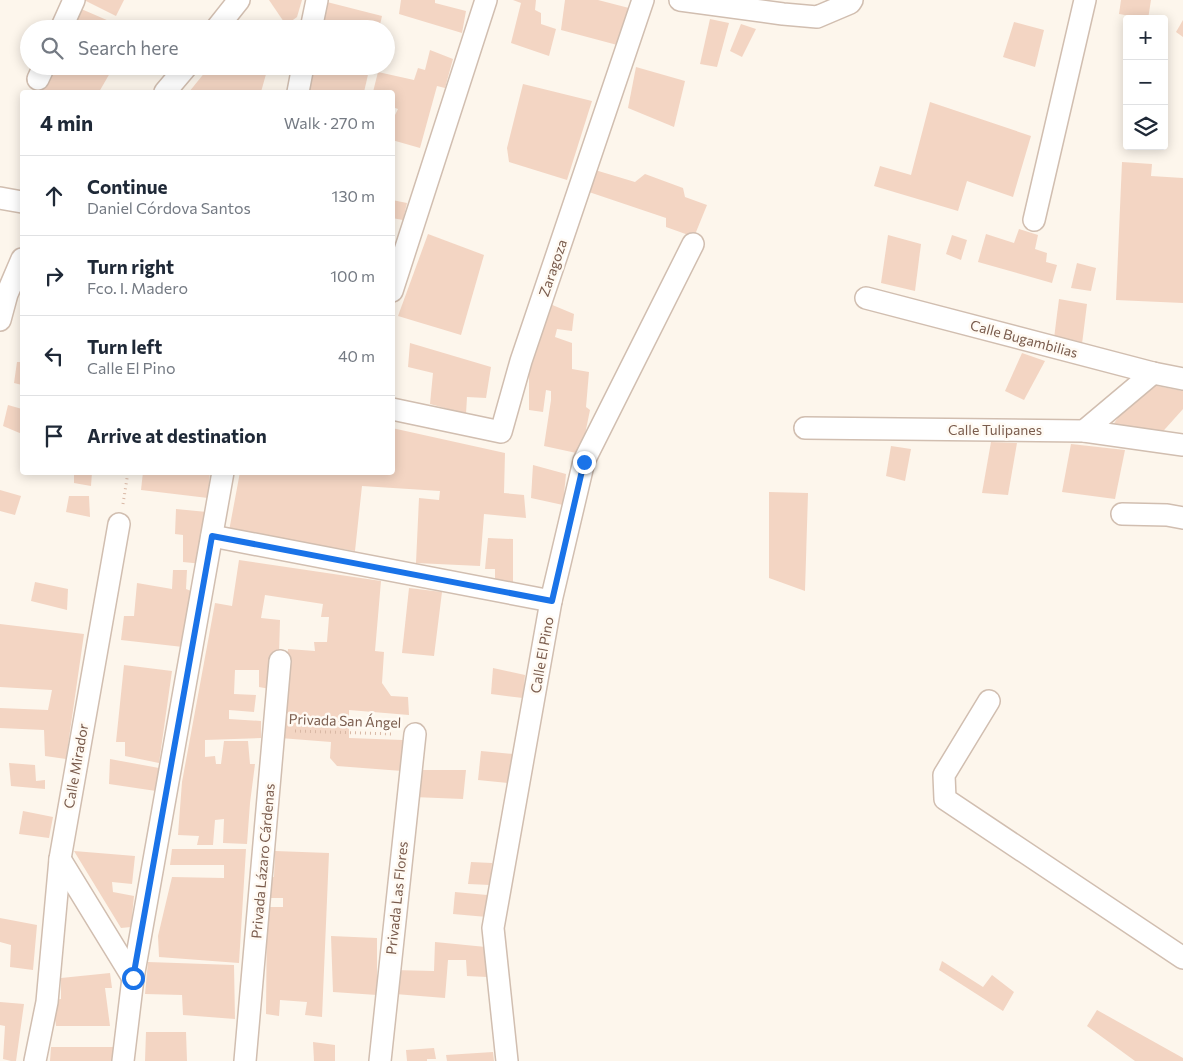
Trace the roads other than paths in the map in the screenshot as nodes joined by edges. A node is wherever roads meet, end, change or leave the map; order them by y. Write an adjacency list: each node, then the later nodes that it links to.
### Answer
1 (74, 0): 9 (street)
2 (239, 0): 10 (street)
3 (317, 0): 11 (street)
4 (486, 0): 21 (street)
5 (643, 0): 26 (street, Zaragoza)
6 (680, 0): 7 (street)
7 (852, 0)
8 (1085, 0): 18 (street)
9 (65, 20)
10 (223, 20)
11 (313, 20)
12 (179, 75): 14 (street)
13 (301, 75): 15 (street)
14 (167, 90)
15 (298, 90)
16 (0, 198): 17 (street)
17 (20, 202)
18 (1034, 220)
19 (693, 244): 35 (street, Calle El Pino)
20 (20, 264): 23 (street)
21 (395, 283)
22 (866, 298): 24 (street, Calle Bugambilias)
23 (0, 320)
24 (1153, 373): 25 (street, Calle Bugambilias); 28 (street)
25 (1183, 379)
26 (395, 410)
27 (806, 428): 28 (street, Calle Tulipanes)
28 (1084, 431): 29 (street, Calle Tulipanes)
29 (1183, 445)
30 (222, 475): 34 (street)
31 (1122, 514): 32 (street)
32 (1183, 518)
33 (119, 524): 39 (street, Calle Mirador)
34 (212, 536): 35 (street); 41 (street)
35 (552, 601): 46 (street, Calle El Pino)
36 (280, 661): 44 (street, Privada Lázaro Cárdenas)
37 (989, 701): 40 (street)
38 (414, 734): 45 (street, Privada Las Flores)
39 (60, 859): 41 (street); 42 (street, Calle Mirador)
40 (1183, 958)
41 (133, 978): 43 (street)
42 (35, 1061)
43 (123, 1061)
44 (245, 1061)
45 (380, 1061)
46 (507, 1061)

